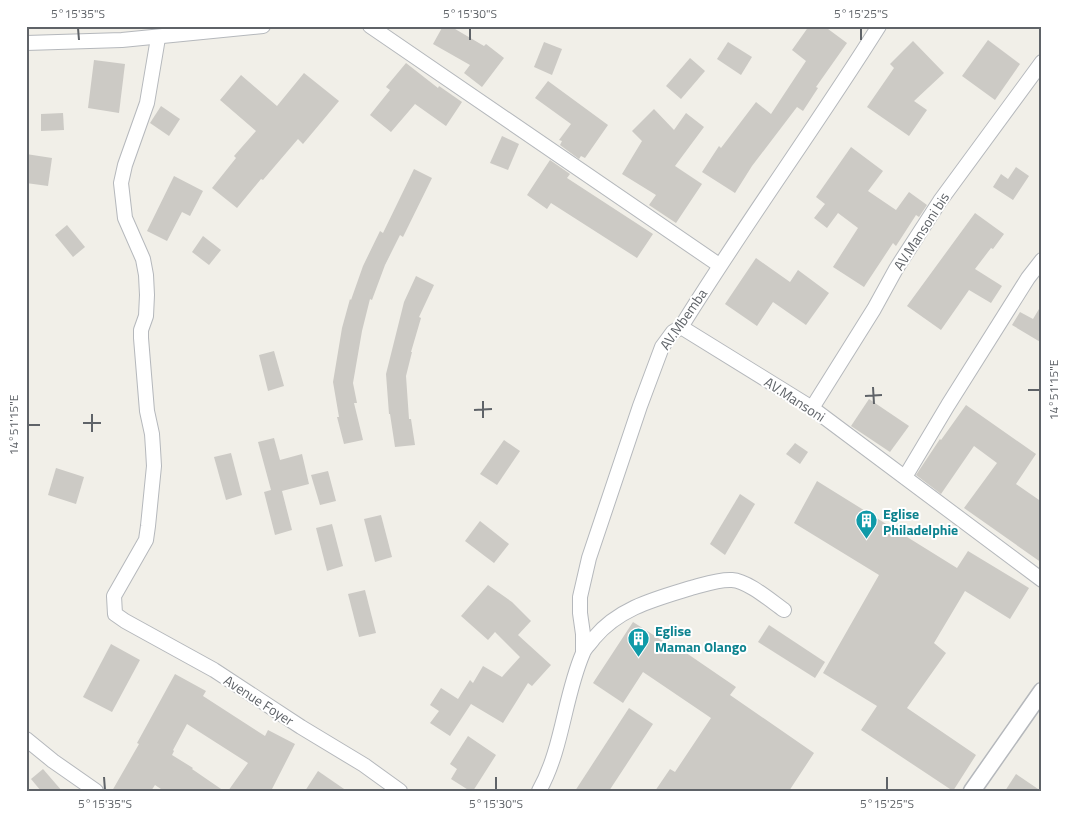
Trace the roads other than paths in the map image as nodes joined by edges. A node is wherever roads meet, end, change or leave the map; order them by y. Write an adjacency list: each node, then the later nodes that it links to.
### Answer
1 (263, 26): 4 (street)
2 (370, 26): 9 (street)
3 (879, 26): 9 (street, AV.Mbemba)
4 (211, 29): 5 (street)
5 (158, 38): 6 (street); 19 (street, Avenue Foyer)
6 (26, 43)
7 (1042, 62): 11 (street, AV.Mansoni bis)
8 (1042, 260): 12 (street)
9 (719, 265): 10 (street, AV.Mbemba)
10 (681, 327): 11 (street, AV.Mansoni); 15 (street, AV.Mbemba)
11 (812, 408): 12 (street, AV.Mansoni)
12 (905, 477): 13 (street, AV.Mansoni)
13 (1042, 580)
14 (784, 610): 15 (street)
15 (584, 651): 20 (street)
16 (1042, 691): 21 (street)
17 (26, 739): 18 (street)
18 (96, 791)
19 (400, 791)
20 (539, 791)
21 (972, 791)

